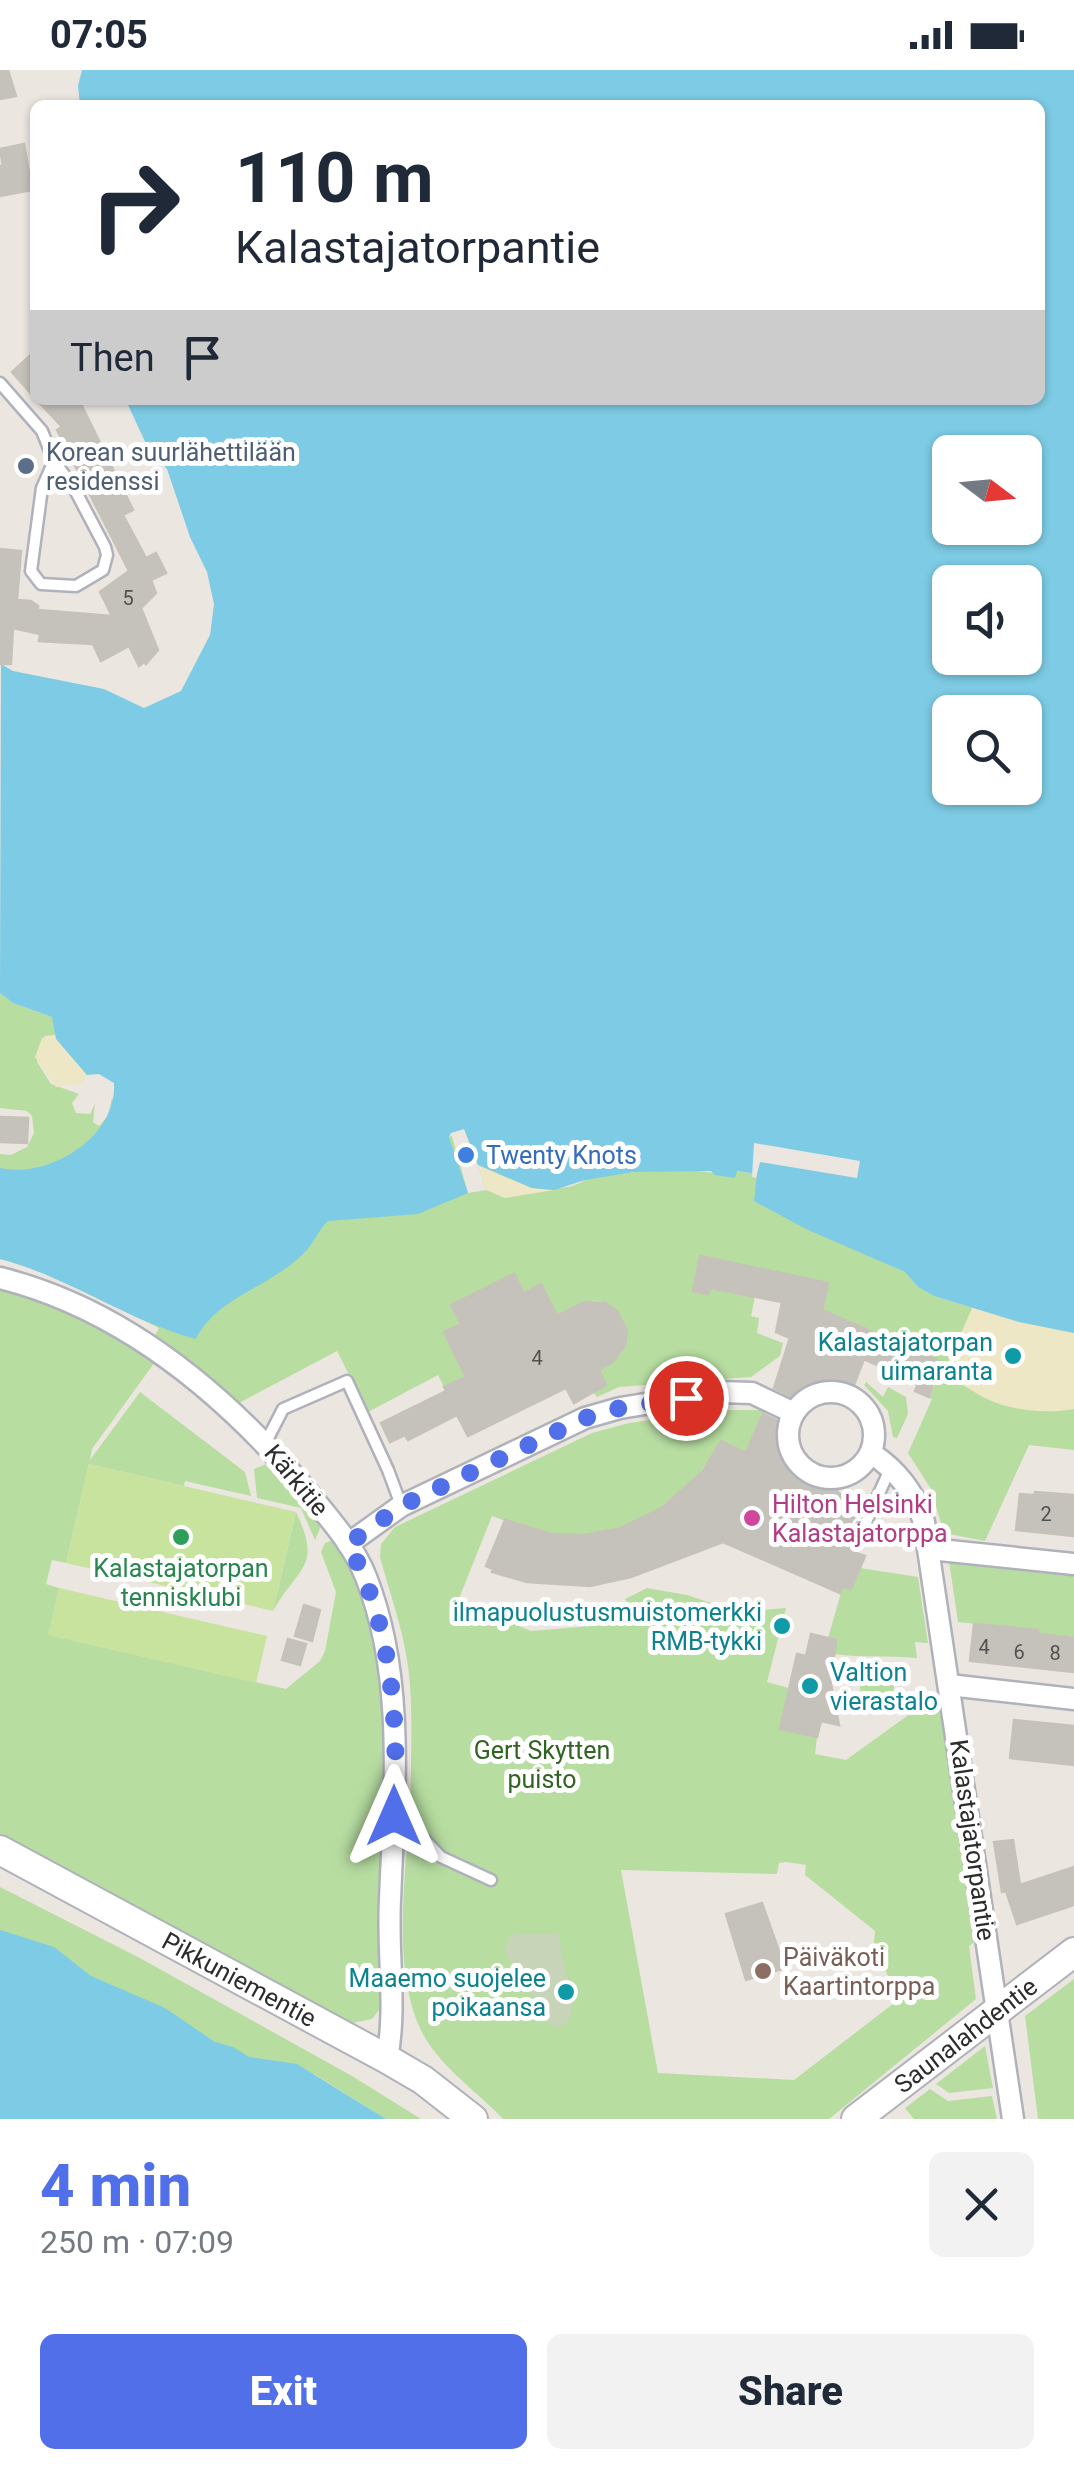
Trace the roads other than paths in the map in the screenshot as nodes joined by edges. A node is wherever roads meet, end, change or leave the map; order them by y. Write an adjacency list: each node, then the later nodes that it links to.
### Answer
1 (0, 382): 2 (lane)
2 (54, 460): 2 (lane)
3 (0, 1278): 5 (street, Kärkitie)
4 (794, 1413): 6 (street); 6 (street); 8 (street)
5 (266, 1442): 8 (lane); 10 (street, Kärkitie)
6 (871, 1453): 7 (street, Kalastajatorpantie)
7 (891, 1466): 9 (lane); 11 (street, Kalastajatorpantie)
8 (401, 1506): 10 (street)
9 (866, 1522)
10 (348, 1544): 15 (street, Kärkitie)
11 (930, 1549): 12 (street); 13 (street, Kalastajatorpantie)
12 (1074, 1564)
13 (949, 1685): 14 (street); 19 (street, Kalastajatorpantie)
14 (1074, 1699)
15 (394, 1816): 17 (lane); 20 (street, Kärkitie)
16 (0, 1850): 20 (main road, Pikkuniementie)
17 (491, 1880)
18 (1074, 1952): 19 (main road, Saunalahdentie)
19 (996, 2010): 22 (main road, Saunalahdentie); 23 (street, Kalastajatorpantie)
20 (388, 2058): 21 (main road, Pikkuniementie)
21 (473, 2119)
22 (856, 2119)
23 (1013, 2119)

